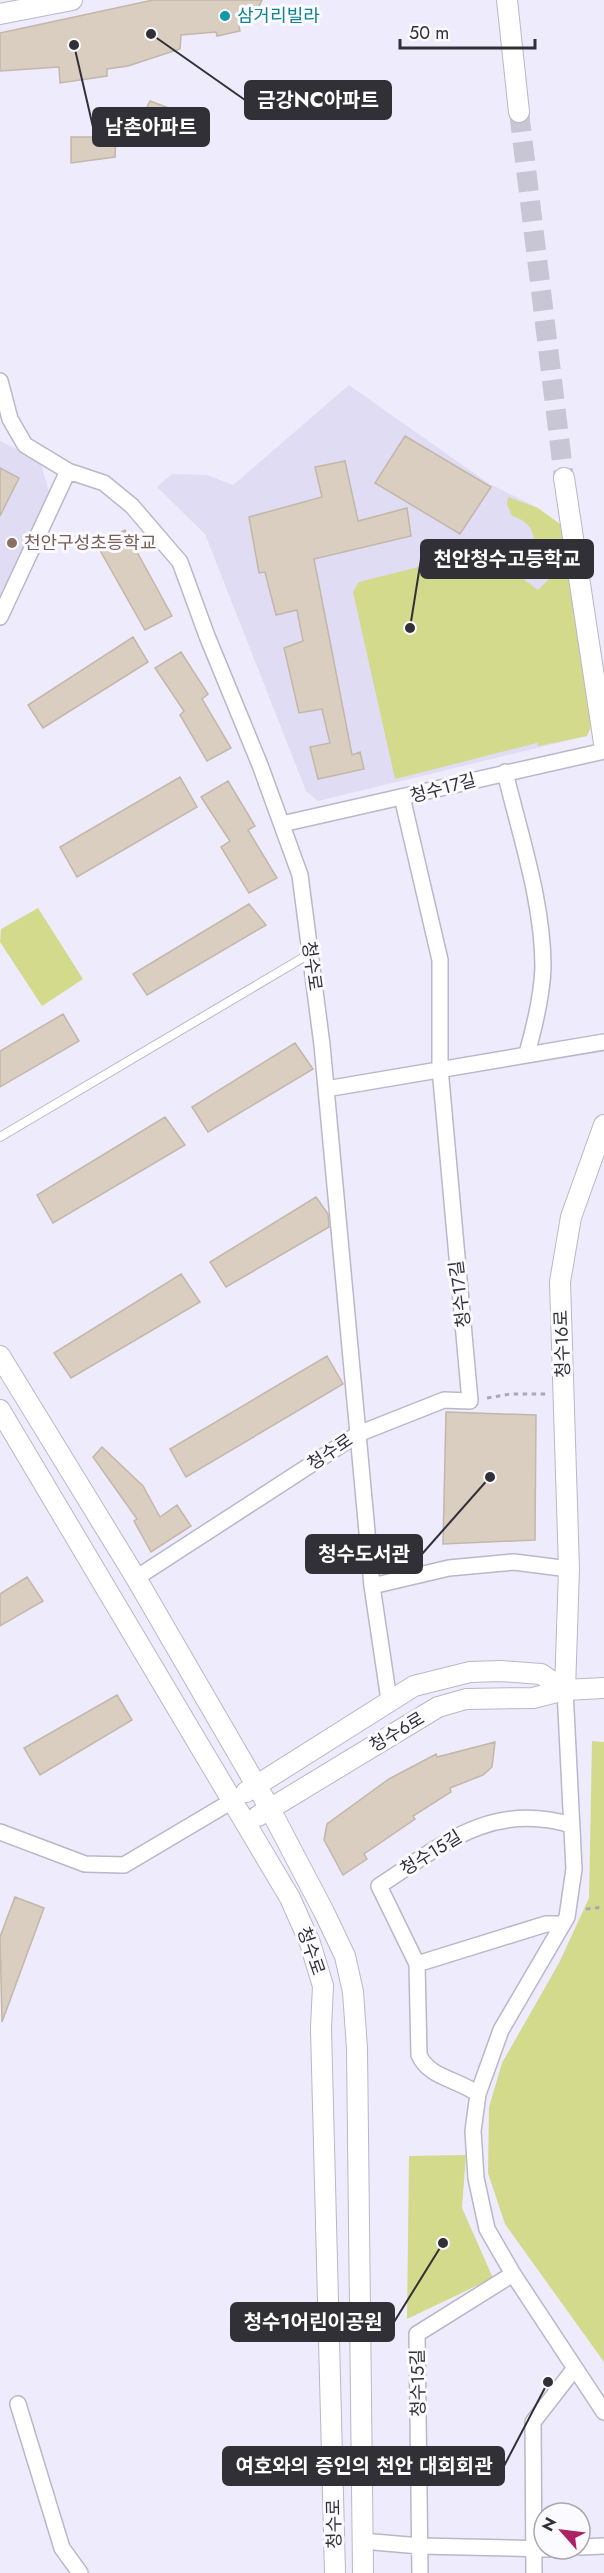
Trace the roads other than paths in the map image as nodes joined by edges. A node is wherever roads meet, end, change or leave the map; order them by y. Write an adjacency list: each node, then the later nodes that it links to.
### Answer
1 (72, 0): 3 (street)
2 (507, 0): 4 (street)
3 (0, 14)
4 (519, 112)
5 (0, 381): 6 (street, 청수로)
6 (68, 471): 8 (street); 13 (street, 청수로)
7 (564, 478): 9 (street)
8 (0, 617)
9 (604, 744)
10 (604, 751): 11 (street, 청수17길)
11 (505, 772): 12 (street, 청수17길); 16 (street)
12 (402, 797): 13 (street); 17 (street, 청수17길)
13 (282, 824): 14 (street, 청수로)
14 (311, 953): 18 (street, 청수로); 20 (lane)
15 (604, 1042): 16 (street)
16 (527, 1053): 17 (street)
17 (440, 1068): 18 (street); 23 (street, 청수17길)
18 (326, 1089): 23 (street, 청수로)
19 (604, 1125): 24 (street, 청수16로)
20 (0, 1137)
21 (0, 1356): 25 (street, 청수로)
22 (0, 1410): 31 (street, 청수로)
23 (358, 1434): 25 (street, 청수로); 26 (street, 청수6로)
24 (569, 1569): 26 (street); 28 (street, 청수16로)
25 (136, 1578): 30 (street, 청수로)
26 (372, 1586): 29 (street, 청수6로)
27 (604, 1688): 28 (street, 청수6로)
28 (565, 1690): 29 (street, 청수6로); 32 (street, 청수6로); 35 (street)
29 (389, 1700): 30 (street, 청수6로)
30 (256, 1785): 31 (street, 청수6로); 32 (street, 청수로)
31 (232, 1801): 33 (street); 34 (street, 청수로)
32 (270, 1809): 34 (street, 청수6로); 45 (street, 청수로)
33 (203, 1819): 34 (street); 36 (street)
34 (246, 1824): 49 (street, 청수로)
35 (571, 1825): 37 (street); 38 (street, 청수15길)
36 (0, 1832)
37 (563, 1924): 38 (street); 39 (street)
38 (417, 1964): 39 (street, 청수15길)
39 (478, 2094): 40 (street)
40 (513, 2274): 41 (street); 46 (street, 청수15길)
41 (575, 2368): 43 (street); 44 (street)
42 (18, 2404): 48 (street)
43 (604, 2412)
44 (533, 2501)
45 (362, 2541): 46 (street); 50 (street, 청수로)
46 (420, 2546): 47 (street); 51 (street, 청수15길)
47 (532, 2550)
48 (80, 2573)
49 (335, 2573)
50 (363, 2573)
51 (420, 2573)

